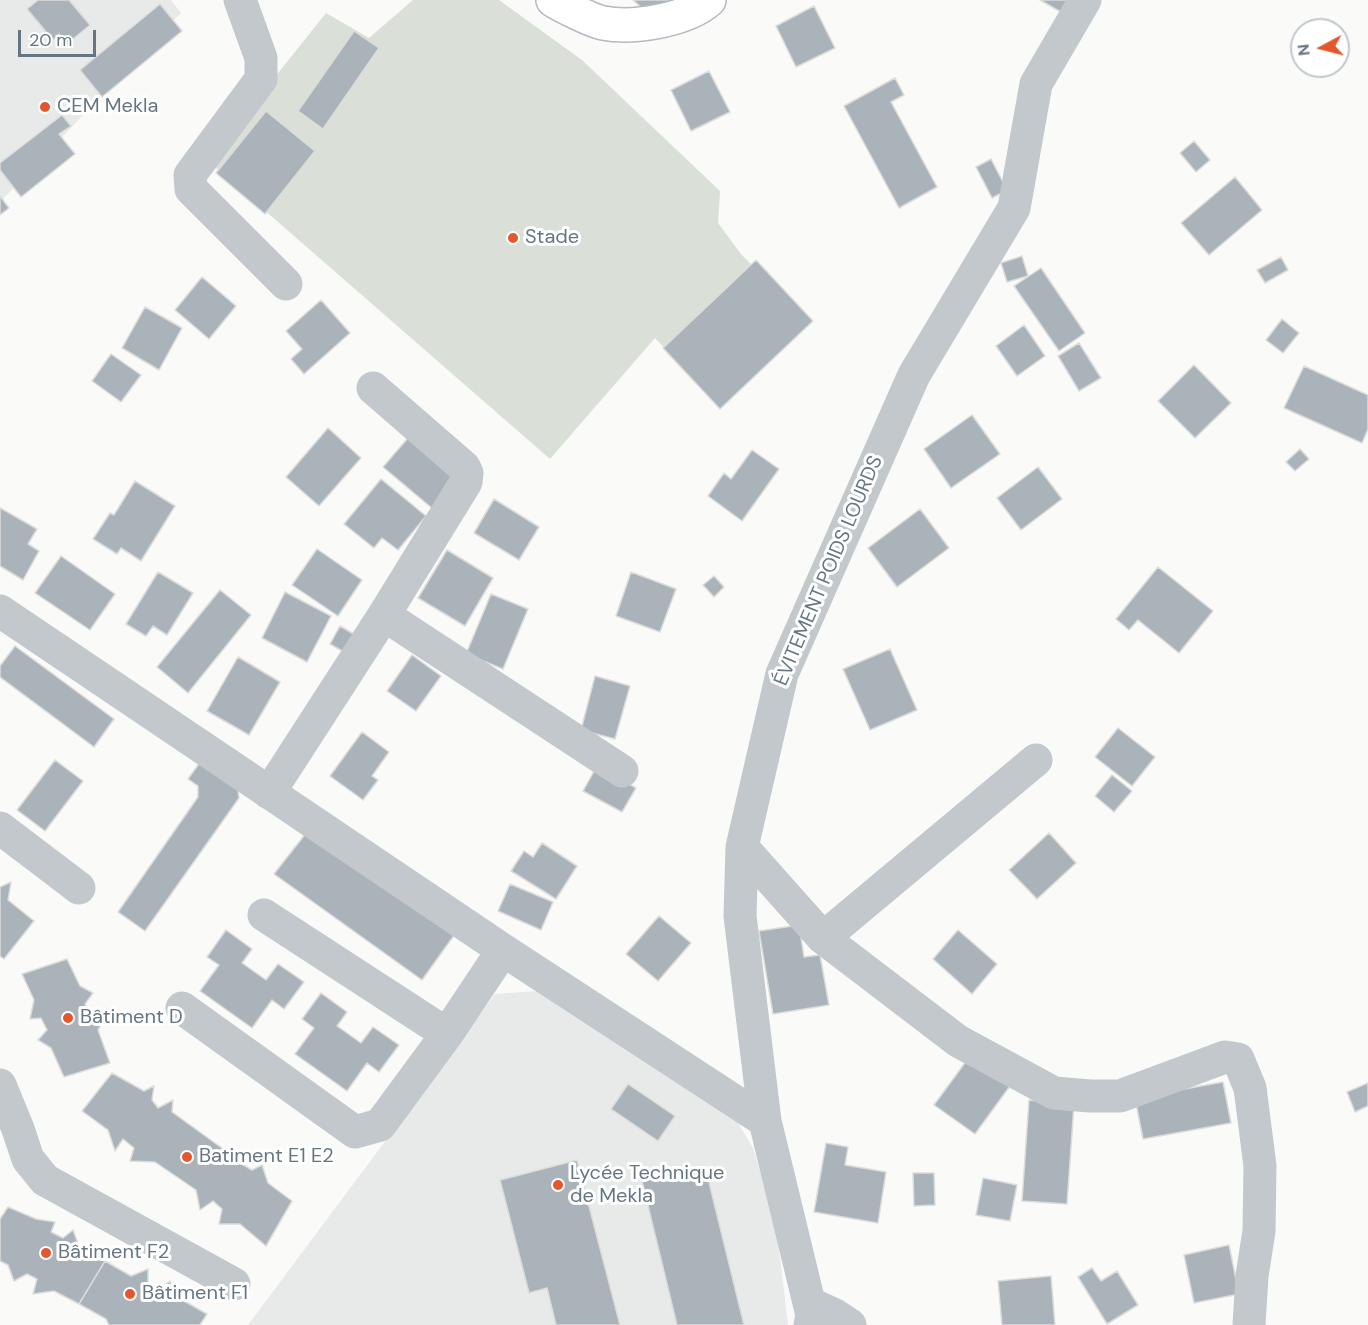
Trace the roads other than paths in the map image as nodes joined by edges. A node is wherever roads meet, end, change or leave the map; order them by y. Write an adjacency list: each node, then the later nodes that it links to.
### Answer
1 (240, 0): 5 (street)
2 (553, 0): 3 (main road)
3 (709, 0)
4 (1085, 0): 13 (street, ÉVITEMENT POIDS LOURDS)
5 (286, 284)
6 (373, 388): 8 (street)
7 (0, 611): 11 (street)
8 (384, 615): 10 (street); 11 (street)
9 (1036, 760): 16 (street)
10 (622, 771)
11 (269, 793): 17 (street)
12 (0, 828): 14 (street)
13 (742, 847): 16 (street); 21 (street, ÉVITEMENT POIDS LOURDS)
14 (79, 888)
15 (264, 915): 19 (street)
16 (823, 938): 25 (street)
17 (503, 950): 19 (street); 21 (street)
18 (182, 1008): 19 (street)
19 (447, 1034)
20 (0, 1084): 22 (street)
21 (765, 1121): 23 (street, ÉVITEMENT POIDS LOURDS)
22 (234, 1284)
23 (809, 1314): 24 (street)
24 (850, 1325)
25 (1249, 1325)

